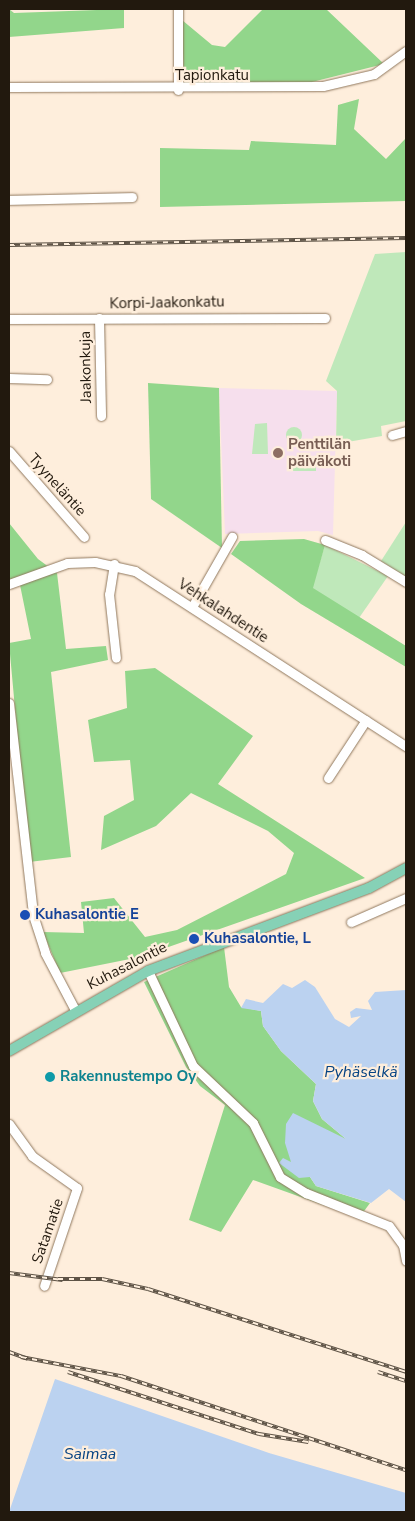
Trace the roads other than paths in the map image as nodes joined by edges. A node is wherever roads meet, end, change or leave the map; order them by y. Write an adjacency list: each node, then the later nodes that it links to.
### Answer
1 (178, 9): 4 (street)
2 (406, 51): 4 (street, Tapionkatu)
3 (9, 87): 4 (street, Tapionkatu)
4 (178, 90)
5 (132, 197): 6 (street)
6 (9, 200)
7 (99, 318): 8 (street, Korpi-Jaakonkatu); 9 (street, Korpi-Jaakonkatu); 12 (street, Jaakonkuja)
8 (325, 318)
9 (9, 319)
10 (9, 378): 11 (street)
11 (47, 379)
12 (101, 416)
13 (406, 431): 14 (street)
14 (392, 435)
15 (9, 451): 17 (street, Tyyneläntie)
16 (232, 537): 22 (street)
17 (84, 538)
18 (324, 540): 20 (street)
19 (114, 564): 21 (street, Vehkalahdentie); 22 (street, Vehkalahdentie); 23 (street)
20 (406, 582)
21 (9, 584)
22 (192, 607): 25 (street, Vehkalahdentie)
23 (116, 658)
24 (9, 703): 32 (street)
25 (366, 720): 26 (street, Vehkalahdentie); 27 (street)
26 (406, 746)
27 (328, 778)
28 (406, 868): 31 (main road, Kuhasalontie)
29 (406, 898): 30 (street)
30 (351, 922)
31 (148, 971): 32 (main road, Kuhasalontie); 35 (street)
32 (75, 1010): 33 (main road, Kuhasalontie)
33 (9, 1051)
34 (9, 1124): 36 (street, Satamatie)
35 (406, 1261)
36 (44, 1286)

